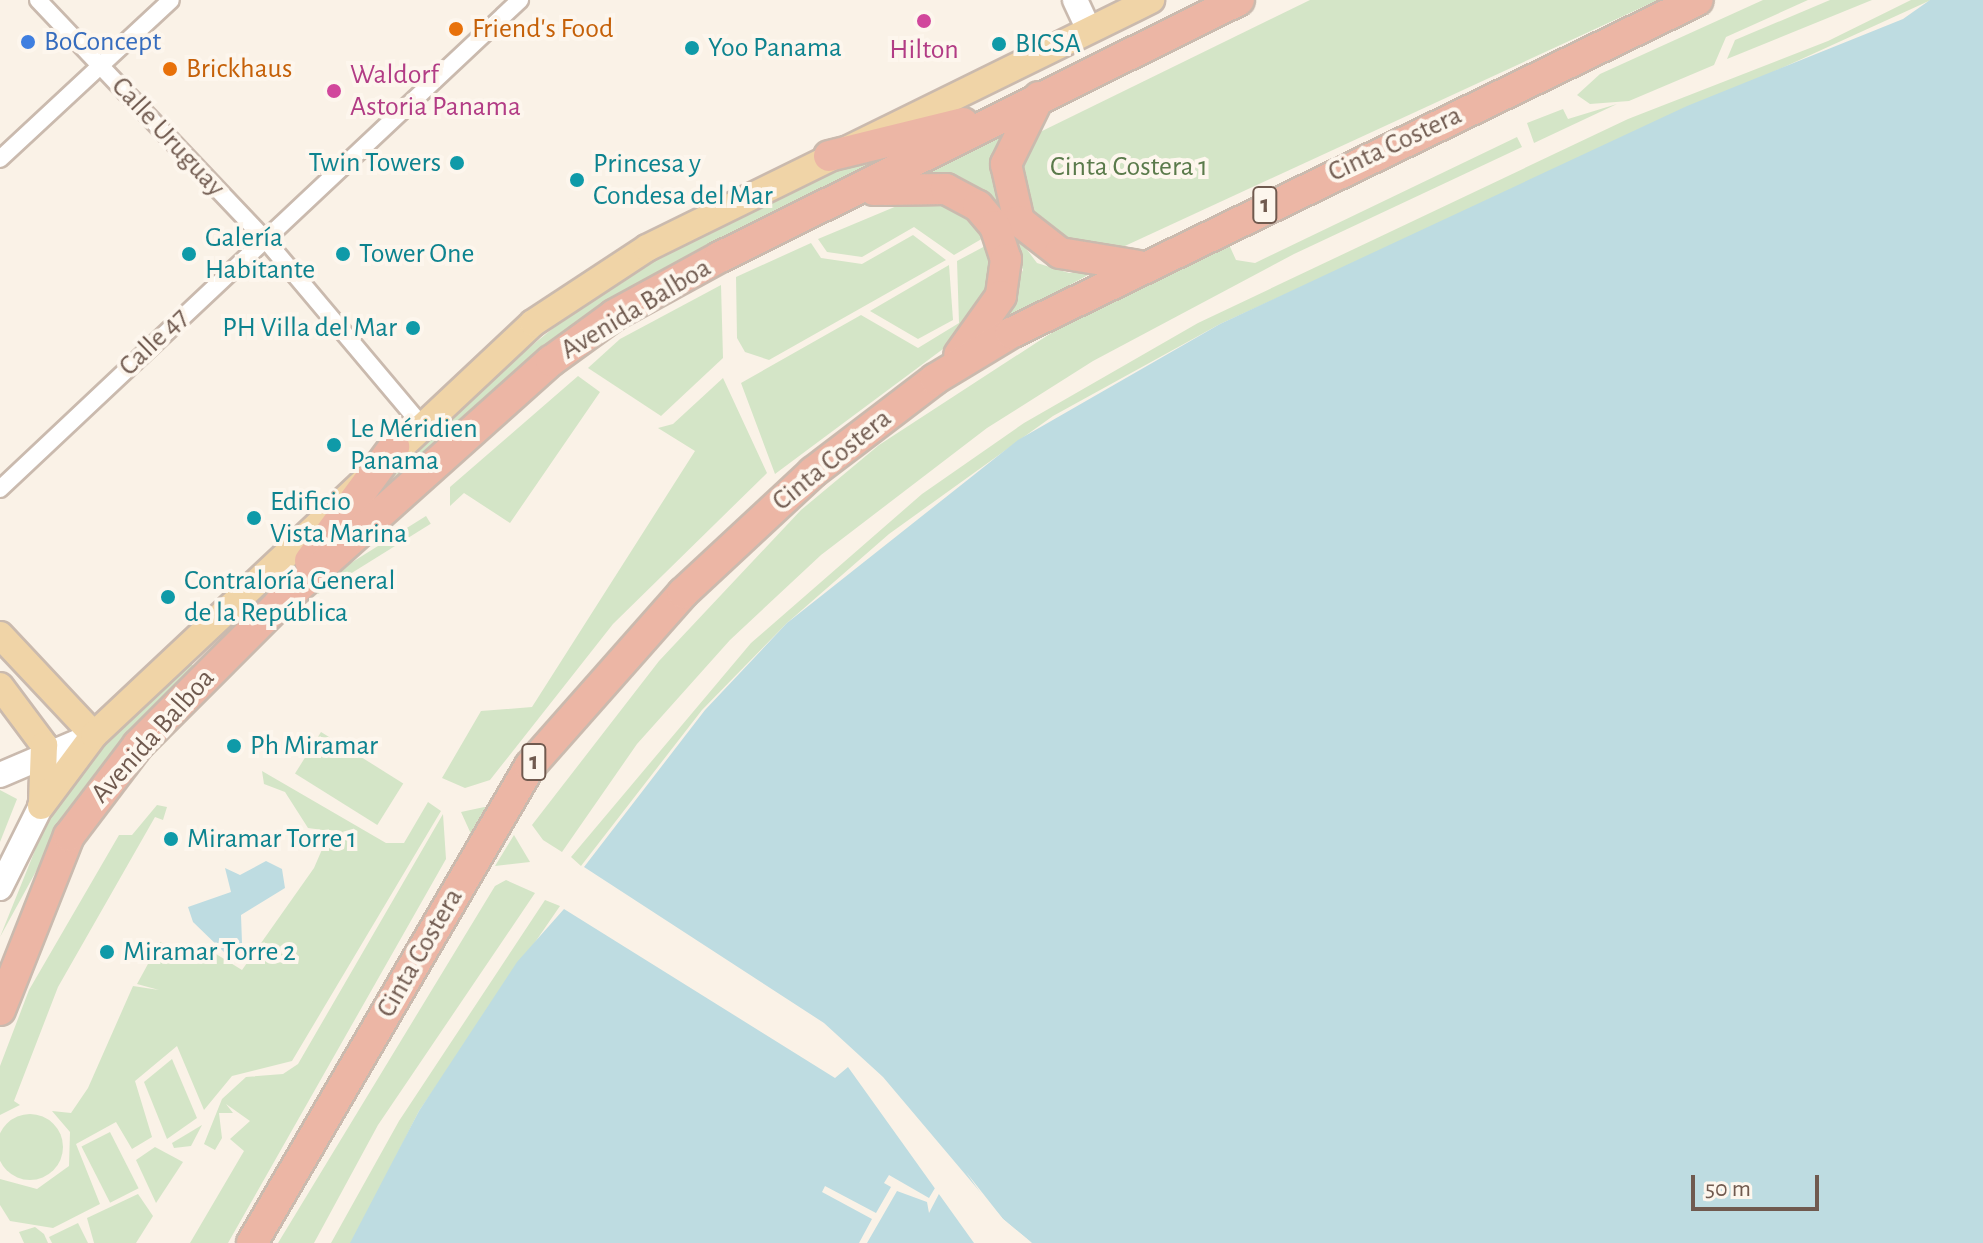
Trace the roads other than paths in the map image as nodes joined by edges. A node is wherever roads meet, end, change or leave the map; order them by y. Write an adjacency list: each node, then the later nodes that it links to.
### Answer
1 (38, 0): 11 (street, Calle Uruguay)
2 (171, 0): 11 (street)
3 (520, 0): 17 (street, Calle 47)
4 (1075, 0): 9 (main road)
5 (1151, 0): 9 (main road, Avenida Balboa)
6 (1239, 0): 12 (highway, Avenida Balboa)
7 (1698, 0): 10 (highway, Cinta Costera)
8 (1722, 0): 10 (highway)
9 (1089, 30): 14 (main road, Avenida Balboa)
10 (1603, 50): 18 (highway, Cinta Costera / 1)
11 (100, 66): 15 (street); 17 (street, Calle Uruguay)
12 (1039, 97): 13 (highway, Avenida Balboa); 18 (highway)
13 (1011, 111): 14 (highway); 16 (highway, Avenida Balboa)
14 (829, 156): 20 (main road, Avenida Balboa)
15 (0, 159)
16 (818, 211): 19 (highway); 23 (highway, Avenida Balboa)
17 (264, 238): 20 (street, Calle Uruguay); 22 (street, Calle 47)
18 (1139, 266): 19 (highway, Cinta Costera / 1)
19 (935, 379): 34 (highway, Cinta Costera / 1)
20 (420, 423): 21 (main road, Avenida Balboa)
21 (394, 447): 23 (highway); 26 (main road, Avenida Balboa)
22 (0, 489)
23 (280, 603): 30 (highway, Avenida Balboa)
24 (0, 635): 26 (main road)
25 (0, 686): 27 (main road)
26 (94, 735): 27 (main road, Avenida Balboa)
27 (56, 764): 28 (main road); 29 (main road)
28 (0, 775)
29 (41, 806): 31 (main road)
30 (69, 836): 32 (highway); 33 (highway, Avenida Balboa)
31 (0, 888)
32 (0, 955)
33 (0, 1010)
34 (252, 1243)

